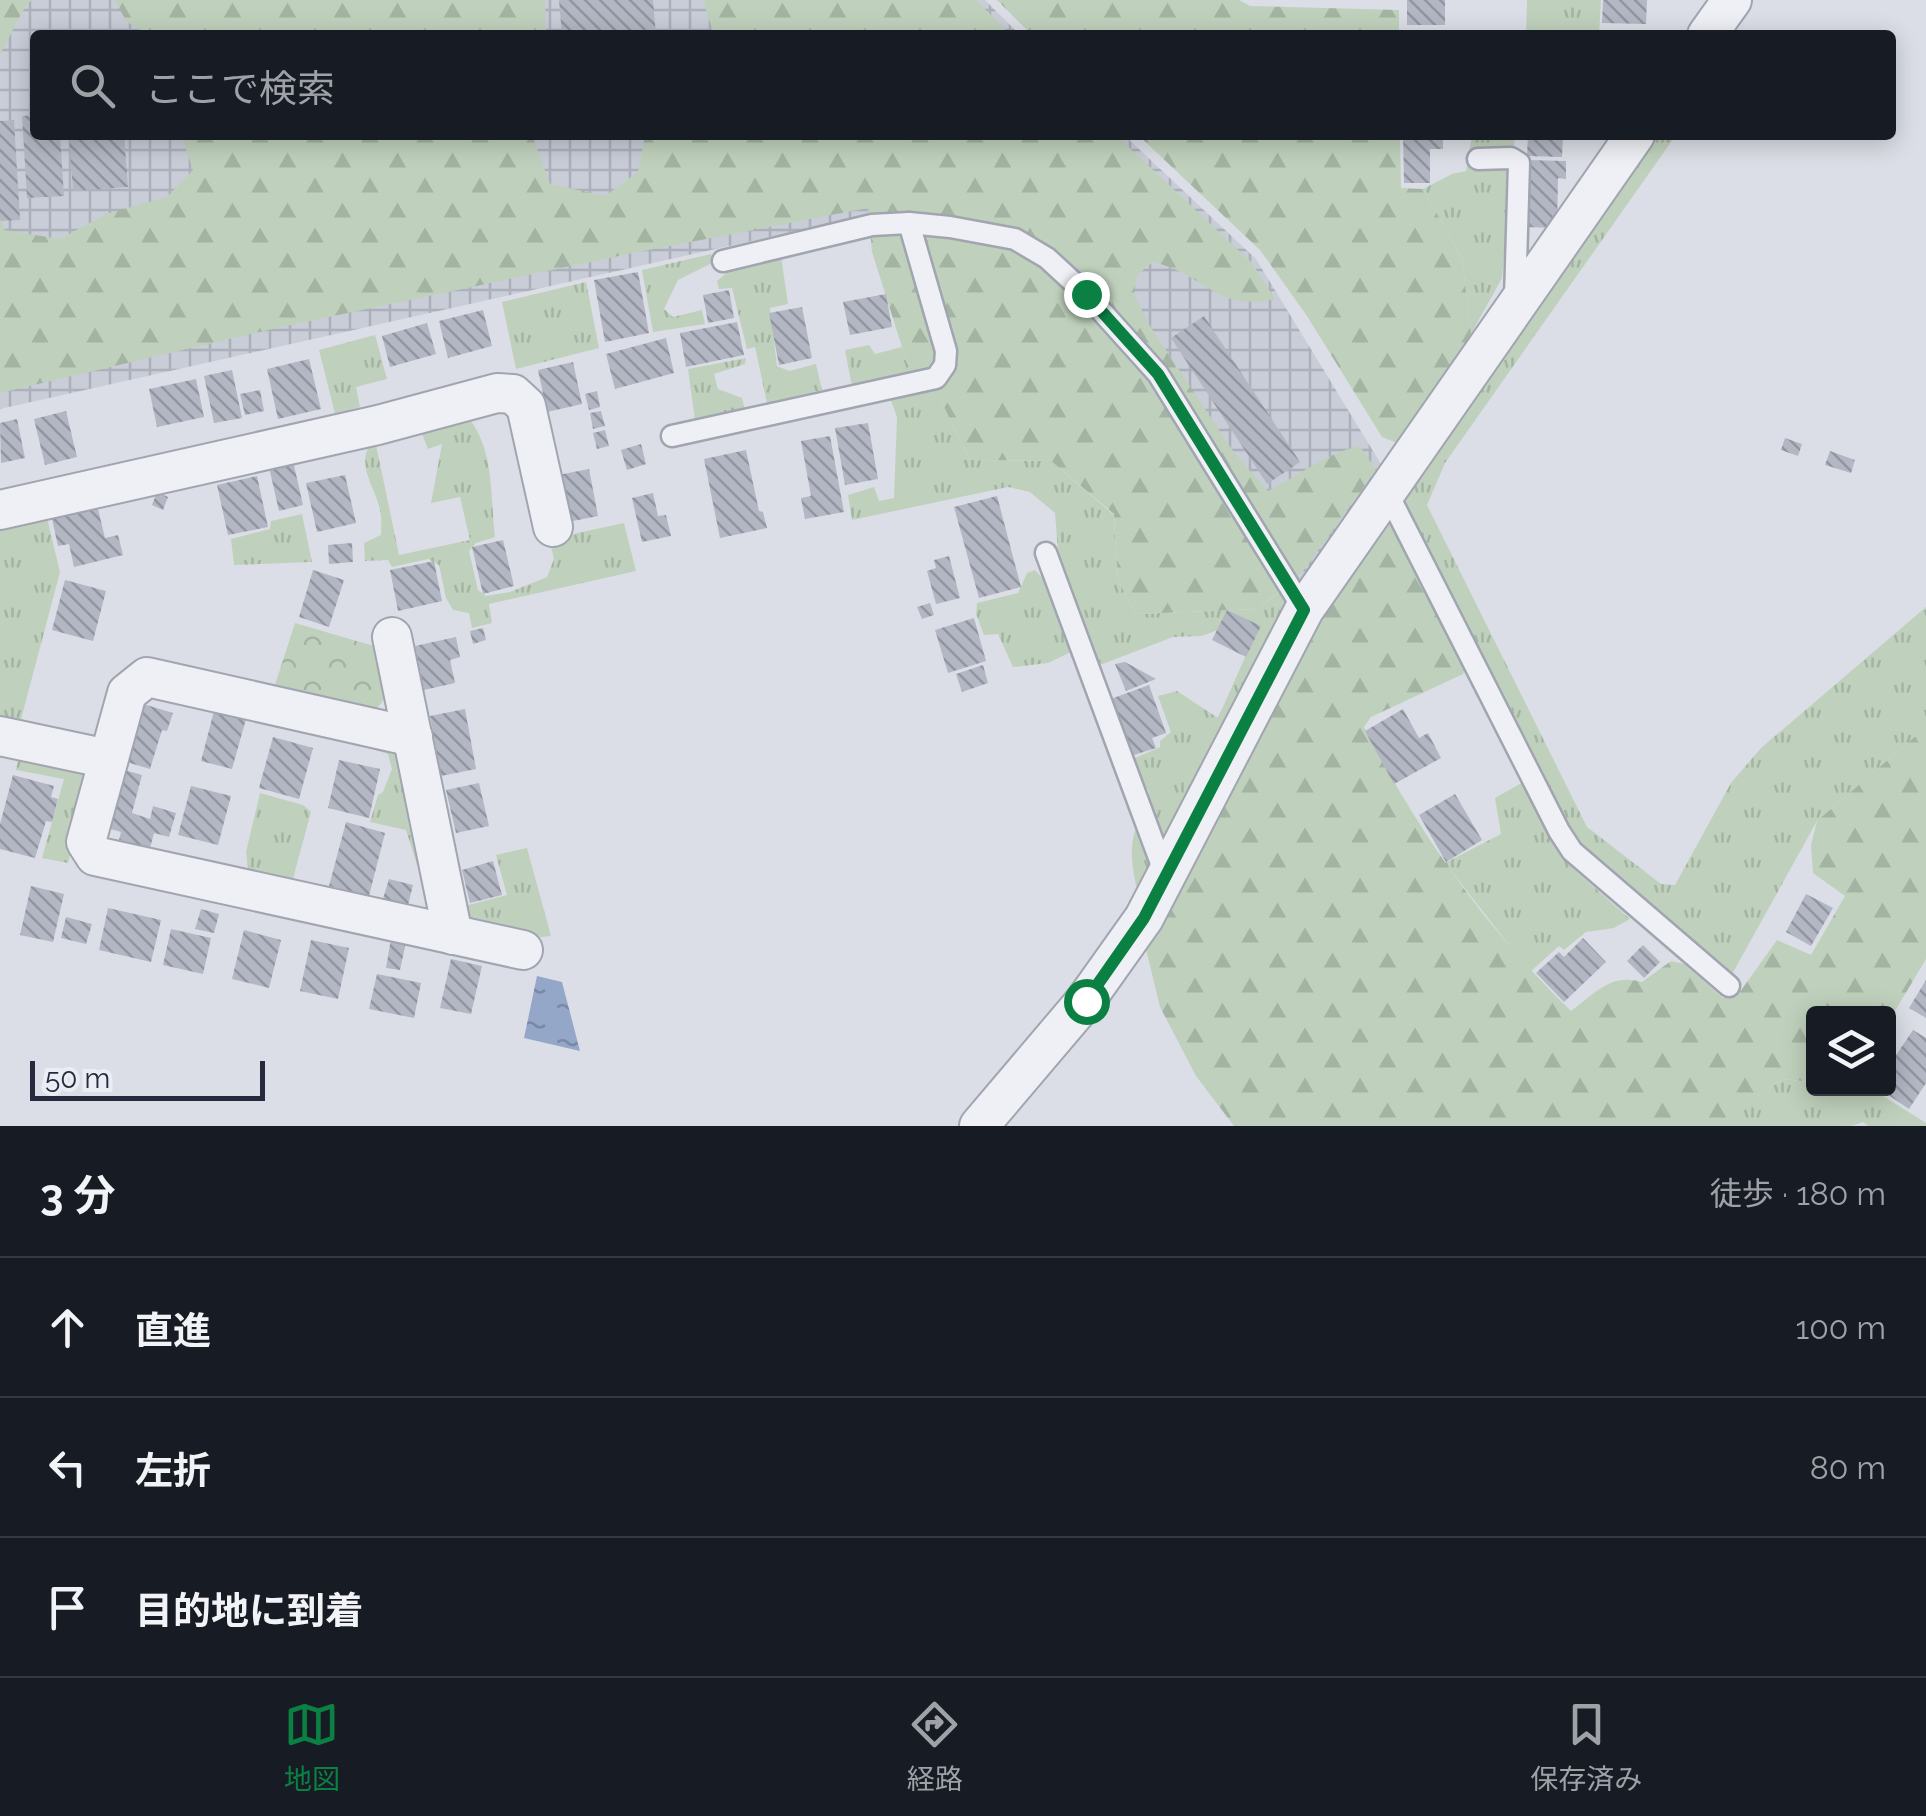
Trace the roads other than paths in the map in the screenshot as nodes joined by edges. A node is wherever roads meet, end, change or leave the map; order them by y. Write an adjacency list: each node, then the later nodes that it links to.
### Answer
1 (1732, 0): 2 (street)
2 (1711, 30)
3 (1632, 140): 7 (street)
4 (1478, 158): 7 (lane)
5 (909, 224): 6 (lane); 8 (lane); 13 (lane)
6 (723, 261)
7 (1514, 308): 9 (street)
8 (672, 436)
9 (1386, 490): 13 (street); 21 (lane)
10 (0, 510): 11 (street)
11 (553, 527)
12 (1046, 553): 18 (lane)
13 (1304, 610): 18 (street)
14 (392, 637): 16 (street)
15 (0, 736): 17 (street)
16 (413, 736): 17 (street); 19 (street)
17 (108, 759): 19 (street)
18 (1166, 876): 22 (street)
19 (453, 935): 20 (street)
20 (523, 950)
21 (1729, 986)
22 (979, 1126)

